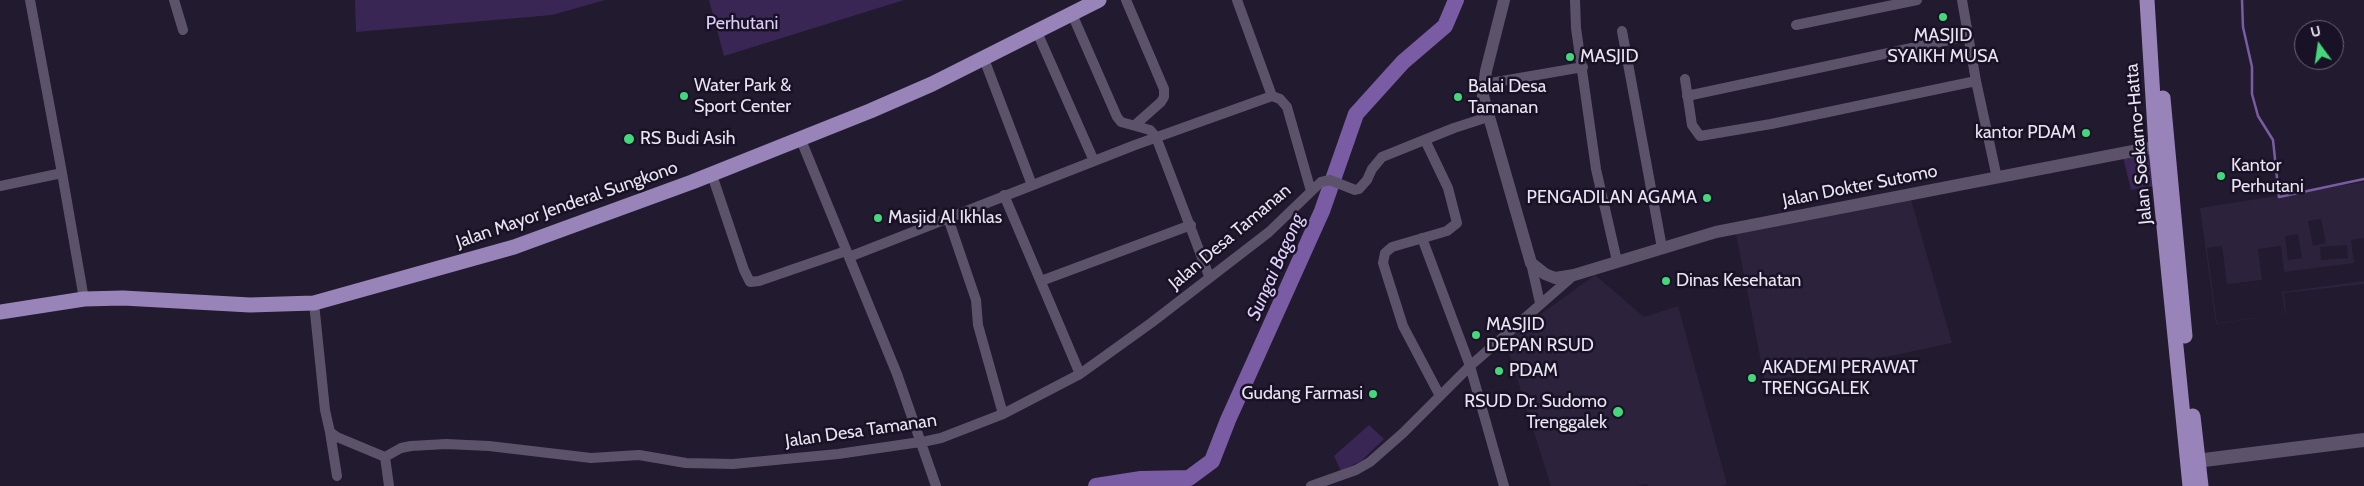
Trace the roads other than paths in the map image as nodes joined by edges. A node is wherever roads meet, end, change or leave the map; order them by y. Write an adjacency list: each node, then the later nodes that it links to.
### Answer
1 (30, 0): 31 (street)
2 (174, 0): 13 (street)
3 (1126, 0): 25 (street)
4 (1237, 0): 22 (street)
5 (1504, 0): 21 (street)
6 (1575, 0): 18 (street)
7 (1917, 0): 12 (street)
8 (1962, 0): 16 (street)
9 (2147, 0): 29 (highway, Jalan Soekarno-Hatta)
10 (1089, 2): 11 (highway, Jalan Mayor Jenderal Sungkono)
11 (1072, 14): 15 (highway, Jalan Mayor Jenderal Sungkono); 25 (street)
12 (1796, 25)
13 (183, 30)
14 (1622, 31): 41 (street)
15 (1037, 32): 17 (highway, Jalan Mayor Jenderal Sungkono); 30 (street)
16 (1968, 36): 20 (street); 23 (street)
17 (984, 59): 27 (highway, Jalan Mayor Jenderal Sungkono); 34 (street)
18 (1583, 67): 21 (street); 43 (street)
19 (1684, 79): 23 (street)
20 (1976, 81): 23 (street); 33 (street)
21 (1485, 84): 24 (street)
22 (1272, 96): 26 (street); 36 (street)
23 (1687, 96)
24 (1488, 117): 28 (street, Jalan Desa Tamanan); 44 (street)
25 (1135, 125): 26 (street)
26 (1156, 137): 30 (street); 39 (street)
27 (801, 140): 32 (highway, Jalan Mayor Jenderal Sungkono); 42 (street)
28 (1424, 140): 36 (street, Jalan Desa Tamanan); 40 (street)
29 (2161, 146): 33 (street, Jalan Dokter Sutomo); 60 (highway, Jalan Soekarno-Hatta)
30 (1094, 161): 34 (street)
31 (62, 173): 35 (street); 48 (street)
32 (712, 175): 42 (street); 49 (highway, Jalan Mayor Jenderal Sungkono)
33 (1998, 178): 41 (street, Jalan Dokter Sutomo)
34 (1032, 184): 37 (street)
35 (0, 186)
36 (1311, 191): 46 (street, Jalan Desa Tamanan)
37 (1004, 195): 38 (street); 47 (street)
38 (948, 218): 42 (street); 55 (street)
39 (1191, 225): 46 (street); 47 (street)
40 (1422, 238): 52 (street); 54 (street)
41 (1662, 248): 43 (street, Jalan Dokter Sutomo)
42 (847, 254): 58 (street)
43 (1617, 261): 45 (street, Jalan Dokter Sutomo)
44 (1531, 263): 45 (street, Jalan Dokter Sutomo); 50 (street)
45 (1574, 275): 50 (street)
46 (1210, 276): 53 (street, Jalan Desa Tamanan)
47 (1041, 281): 53 (street)
48 (84, 299): 49 (highway, Jalan Mayor Jenderal Sungkono); 51 (highway, Jalan Mayor Jenderal Sungkono)
49 (314, 303): 56 (street)
50 (1540, 303): 52 (street)
51 (0, 312)
52 (1470, 366): 54 (street); 65 (street)
53 (1080, 374): 55 (street, Jalan Desa Tamanan)
54 (1440, 396): 64 (street)
55 (1003, 414): 58 (street, Jalan Desa Tamanan)
56 (330, 432): 59 (street); 61 (street)
57 (2364, 440): 60 (main road)
58 (920, 441): 59 (street, Jalan Desa Tamanan); 63 (street)
59 (385, 457): 62 (street)
60 (2193, 461): 66 (highway, Jalan Soekarno-Hatta); 67 (highway, Jalan Soekarno-Hatta)
61 (337, 476)
62 (389, 486)
63 (936, 486)
64 (1311, 486)
65 (1504, 486)
66 (2190, 486)
67 (2201, 486)

